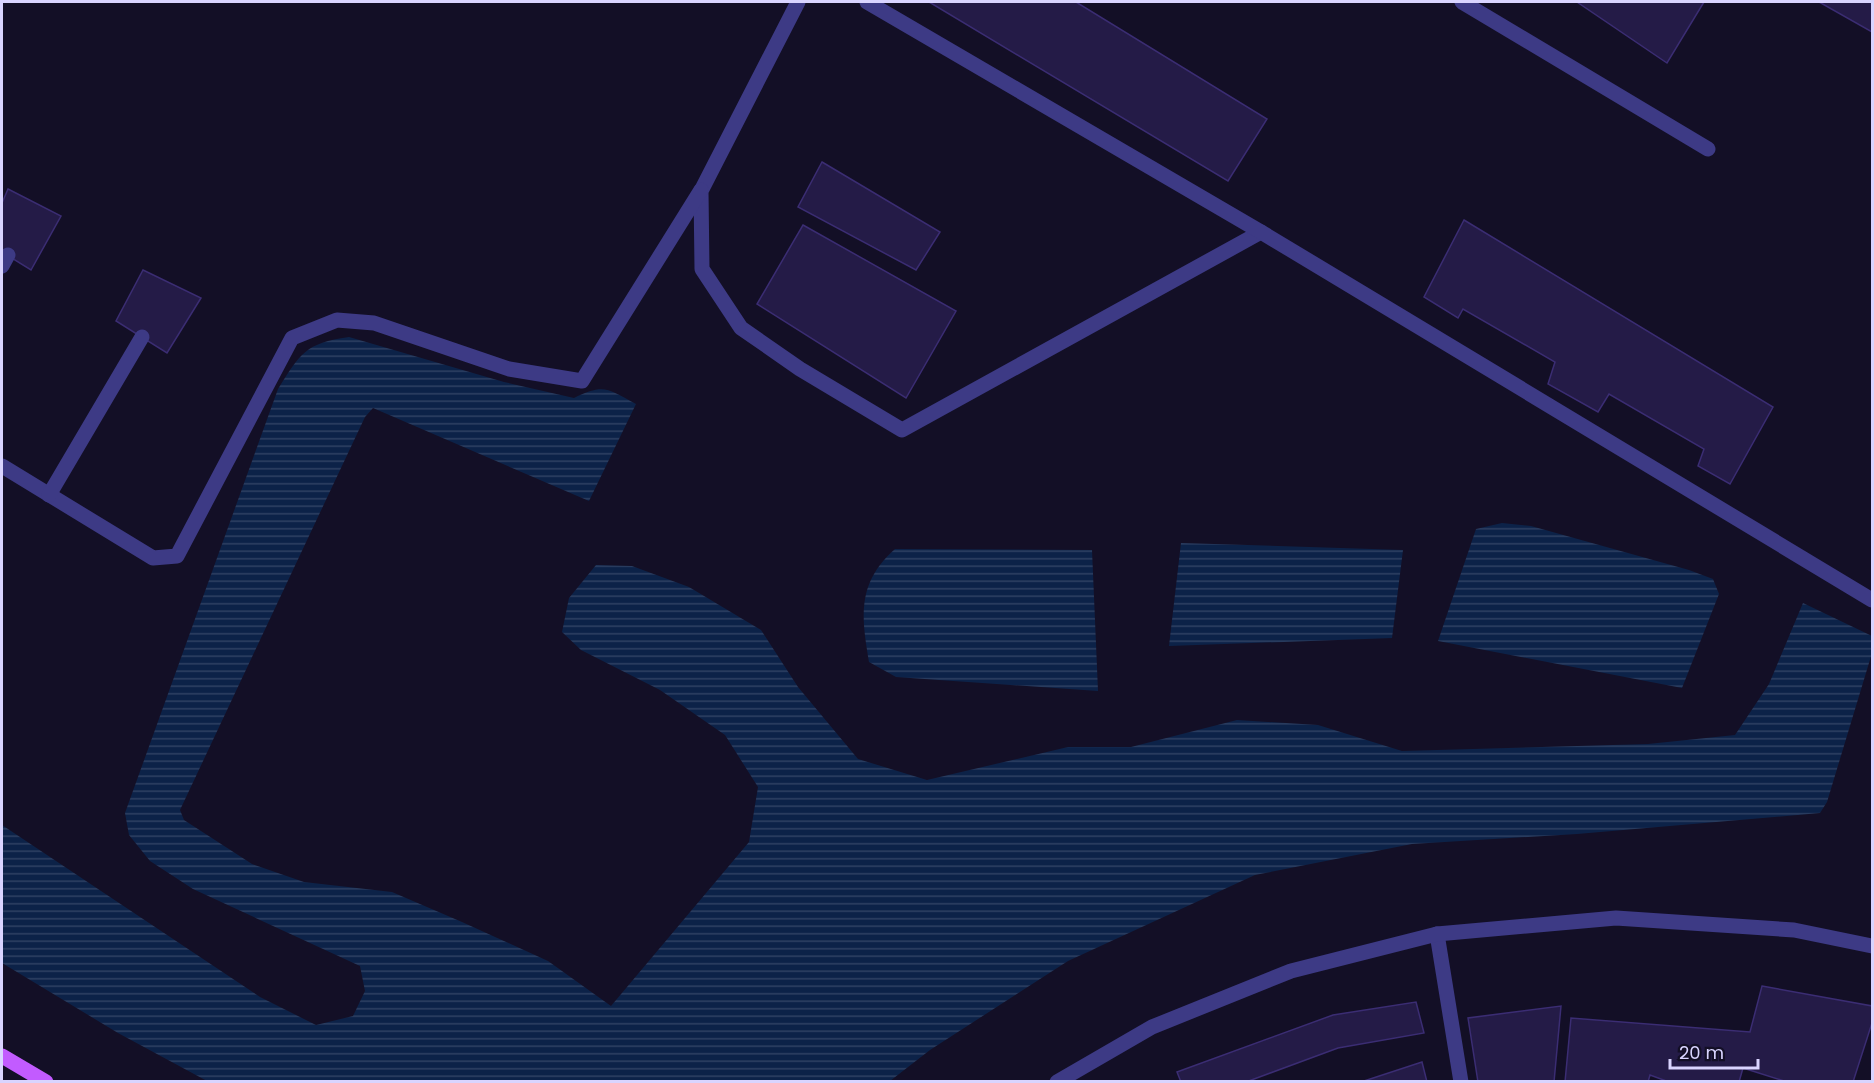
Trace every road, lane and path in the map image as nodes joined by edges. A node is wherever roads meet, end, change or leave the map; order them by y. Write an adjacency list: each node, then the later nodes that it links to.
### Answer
1 (798, 2): 5 (street)
2 (867, 2): 6 (street)
3 (1462, 2): 4 (street)
4 (1708, 148)
5 (701, 190): 6 (street); 9 (street)
6 (1261, 232): 10 (street)
7 (142, 337): 9 (street)
8 (2, 466): 9 (street)
9 (49, 495)
10 (1872, 600)
11 (1437, 934): 12 (street); 15 (street); 16 (street)
12 (1872, 946)
13 (2, 1056): 14 (main road)
14 (46, 1082)
15 (1057, 1082)
16 (1461, 1082)

